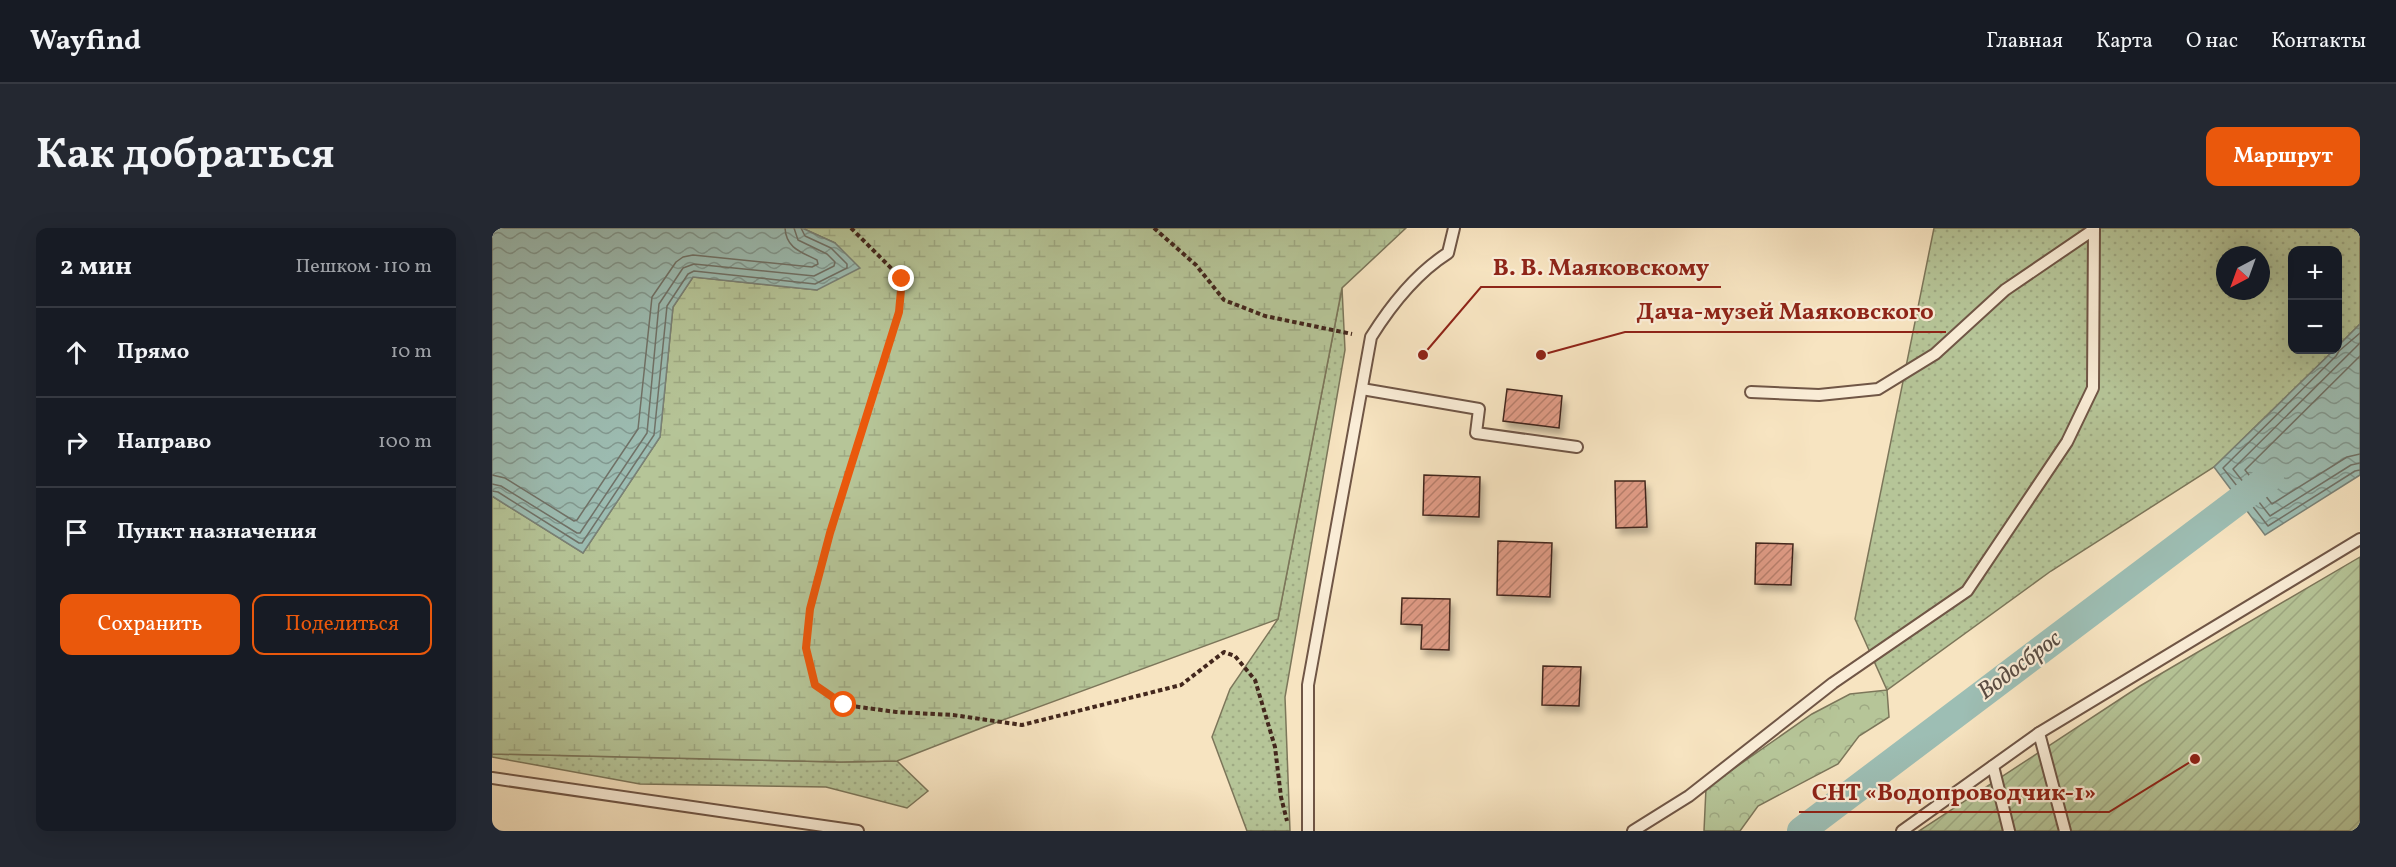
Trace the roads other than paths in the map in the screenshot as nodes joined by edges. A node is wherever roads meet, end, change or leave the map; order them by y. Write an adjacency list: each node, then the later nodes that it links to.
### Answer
1 (1454, 228): 3 (lane)
2 (2093, 229): 4 (lane); 12 (lane)
3 (1362, 389): 5 (lane); 11 (lane)
4 (1751, 392)
5 (1577, 447)
6 (2360, 539): 7 (lane)
7 (2039, 733): 8 (lane); 15 (lane)
8 (1993, 766): 13 (lane); 14 (lane)
9 (492, 778): 10 (lane)
10 (858, 831)
11 (1308, 831)
12 (1634, 831)
13 (1902, 831)
14 (2009, 831)
15 (2065, 831)

